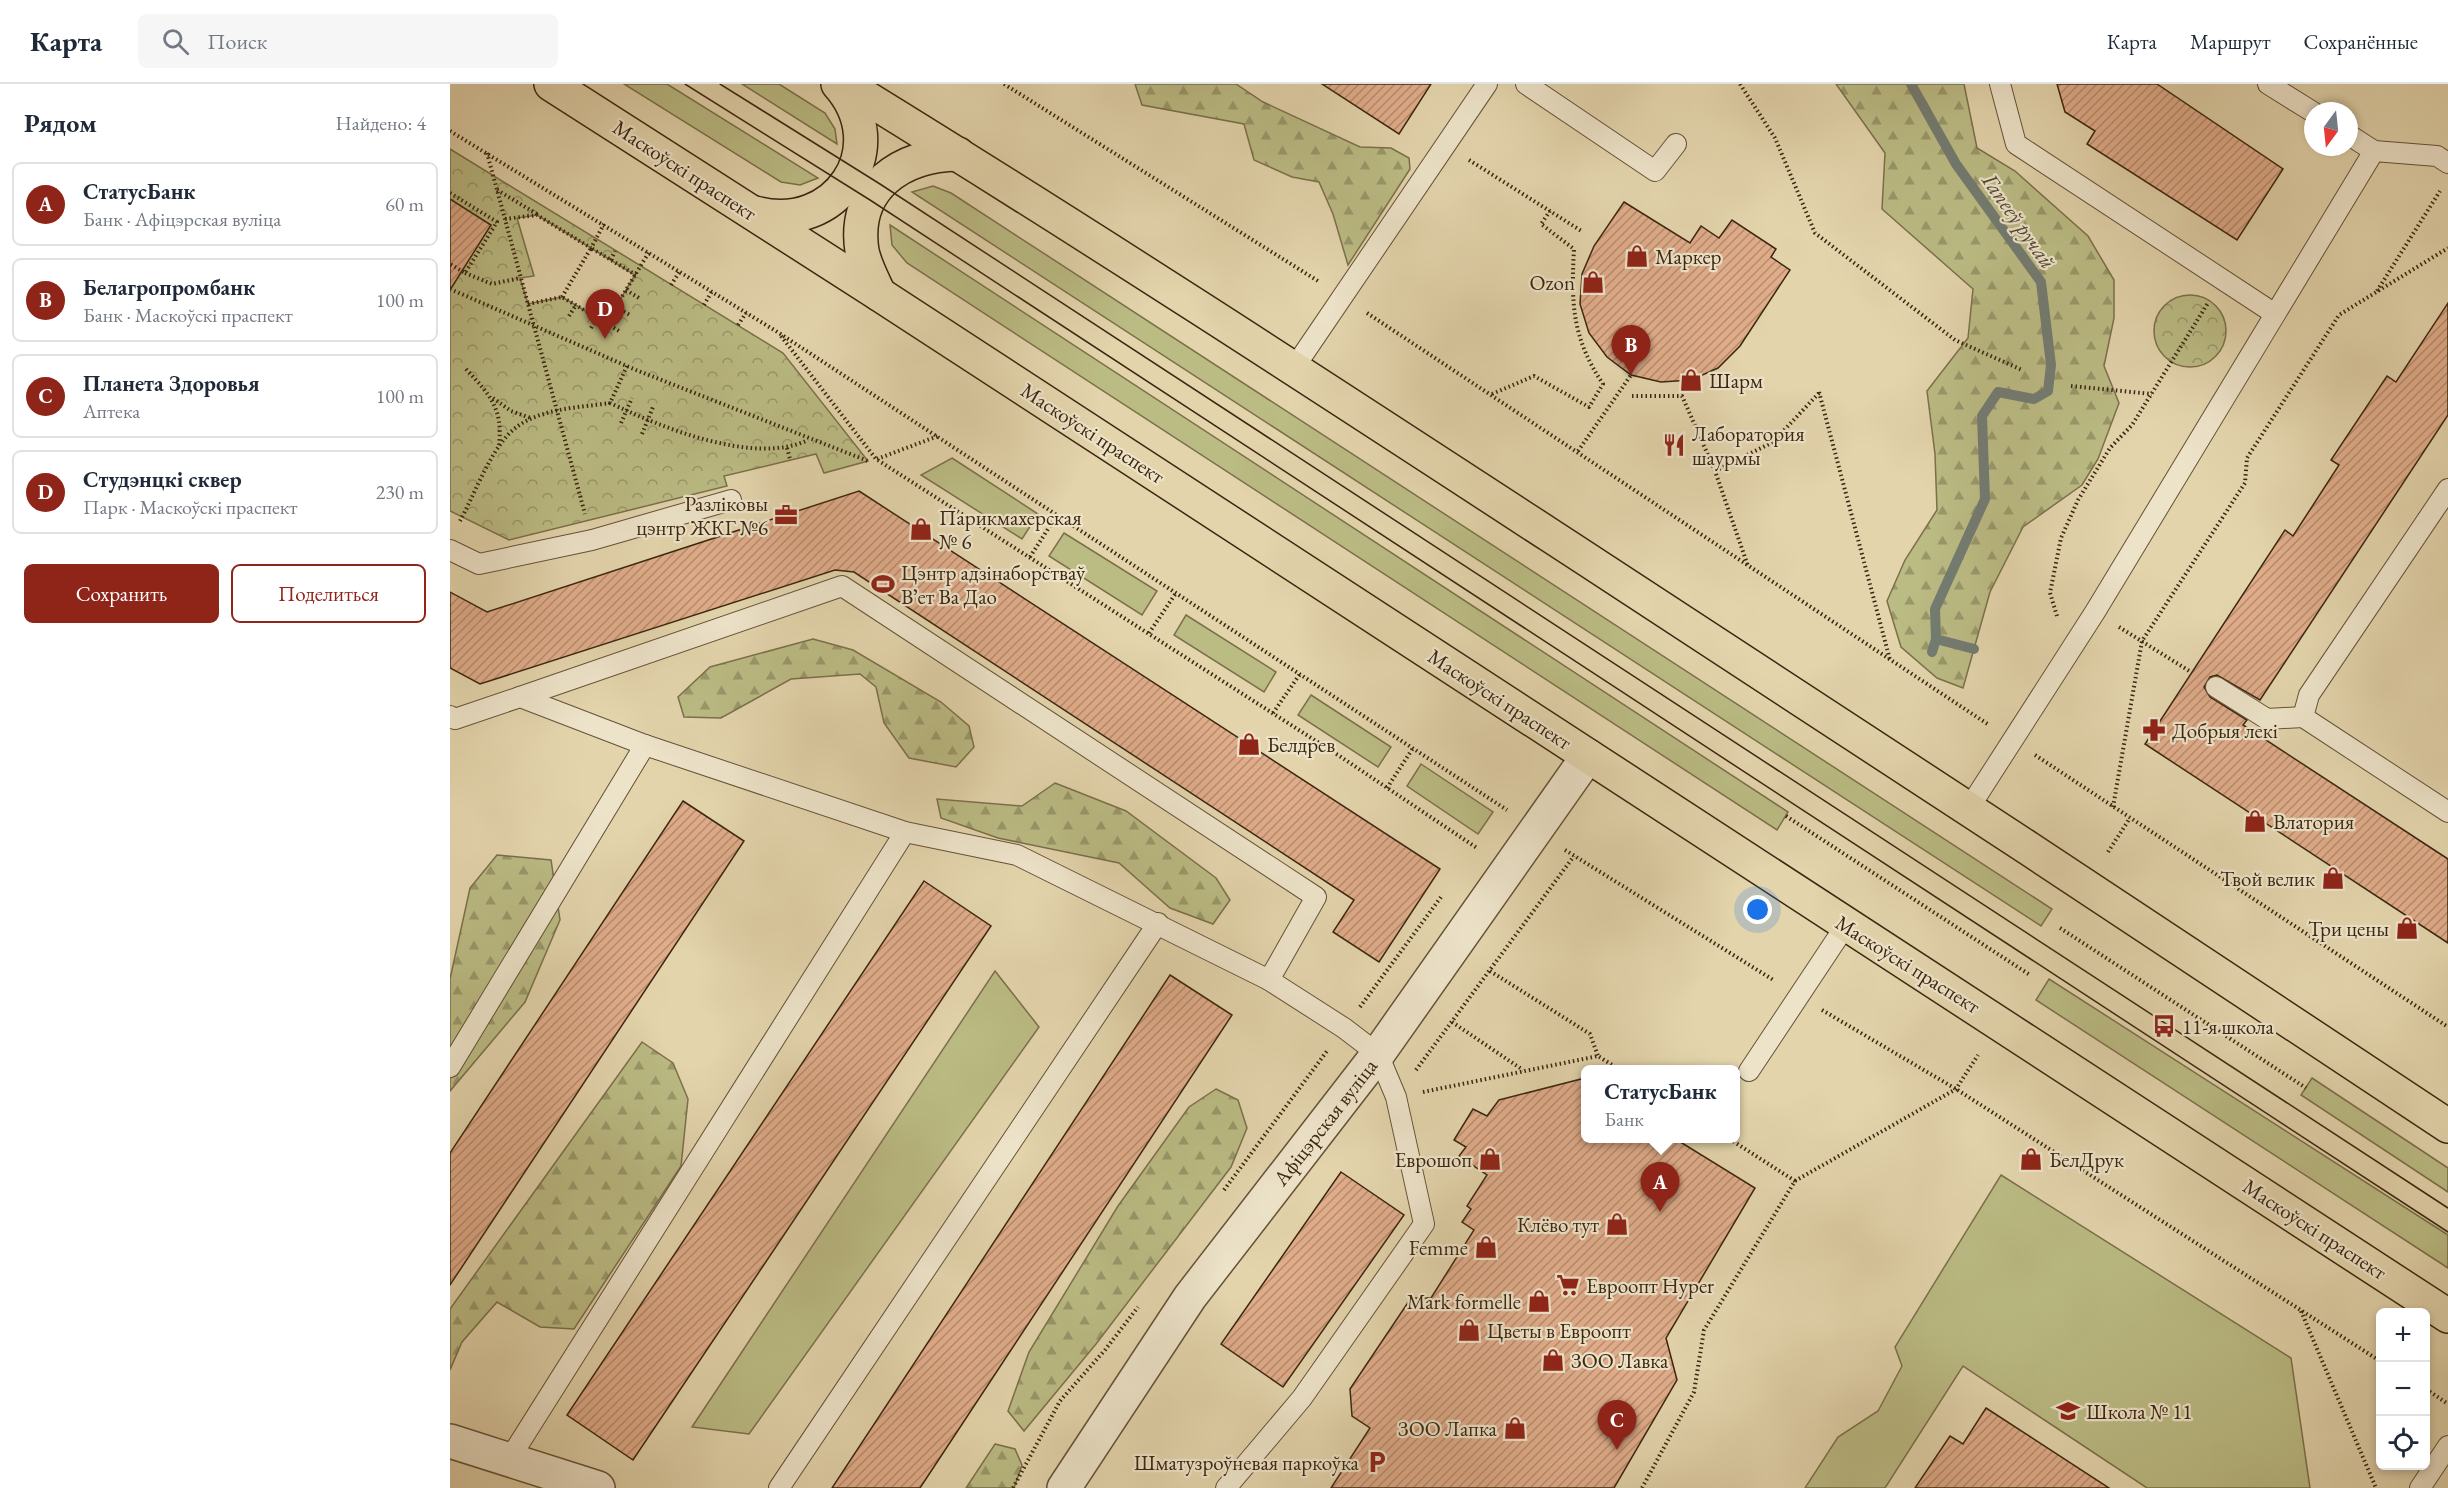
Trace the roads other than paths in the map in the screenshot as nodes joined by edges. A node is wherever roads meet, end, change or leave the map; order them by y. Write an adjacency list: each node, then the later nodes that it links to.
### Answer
1 (551, 84): 14 (main road, Маскоўскі праспект)
2 (838, 84): 14 (main road)
3 (844, 84): 12 (main road)
4 (1487, 84): 17 (lane)
5 (1526, 84): 10 (lane)
6 (2000, 84): 16 (lane)
7 (2268, 84): 8 (lane)
8 (2304, 106)
9 (2358, 141): 11 (lane)
10 (1676, 144)
11 (2374, 151): 13 (lane); 16 (lane)
12 (958, 154): 15 (main road); 17 (main road)
13 (2448, 163)
14 (740, 206): 15 (main road, Маскоўскі праспект)
15 (879, 294): 26 (main road, Маскоўскі праспект)
16 (2275, 314): 27 (lane)
17 (1294, 368): 27 (main road)
18 (2448, 489): 24 (lane)
19 (731, 500): 20 (lane)
20 (450, 549)
21 (2216, 687): 24 (lane)
22 (520, 698): 23 (lane); 25 (lane); 32 (lane)
23 (450, 716)
24 (2303, 717): 28 (lane)
25 (645, 745): 29 (lane); 34 (lane)
26 (1588, 756): 31 (main road, Маскоўскі праспект); 33 (street, Афіцэрская вуліца)
27 (1969, 808): 36 (main road)
28 (2448, 812)
29 (905, 832): 30 (lane); 40 (lane)
30 (1158, 923): 32 (lane); 42 (lane)
31 (1846, 925): 35 (lane); 37 (main road, Маскоўскі праспект)
32 (1269, 980): 33 (lane)
33 (1378, 1054): 43 (street, Афіцэрская вуліца); 44 (lane)
34 (450, 1067)
35 (1749, 1071)
36 (2448, 1126)
37 (2448, 1316)
38 (450, 1442): 40 (street)
39 (2448, 1446): 45 (lane)
40 (510, 1458): 41 (street)
41 (598, 1488)
42 (779, 1488)
43 (1064, 1488)
44 (1226, 1488)
45 (2420, 1488)

